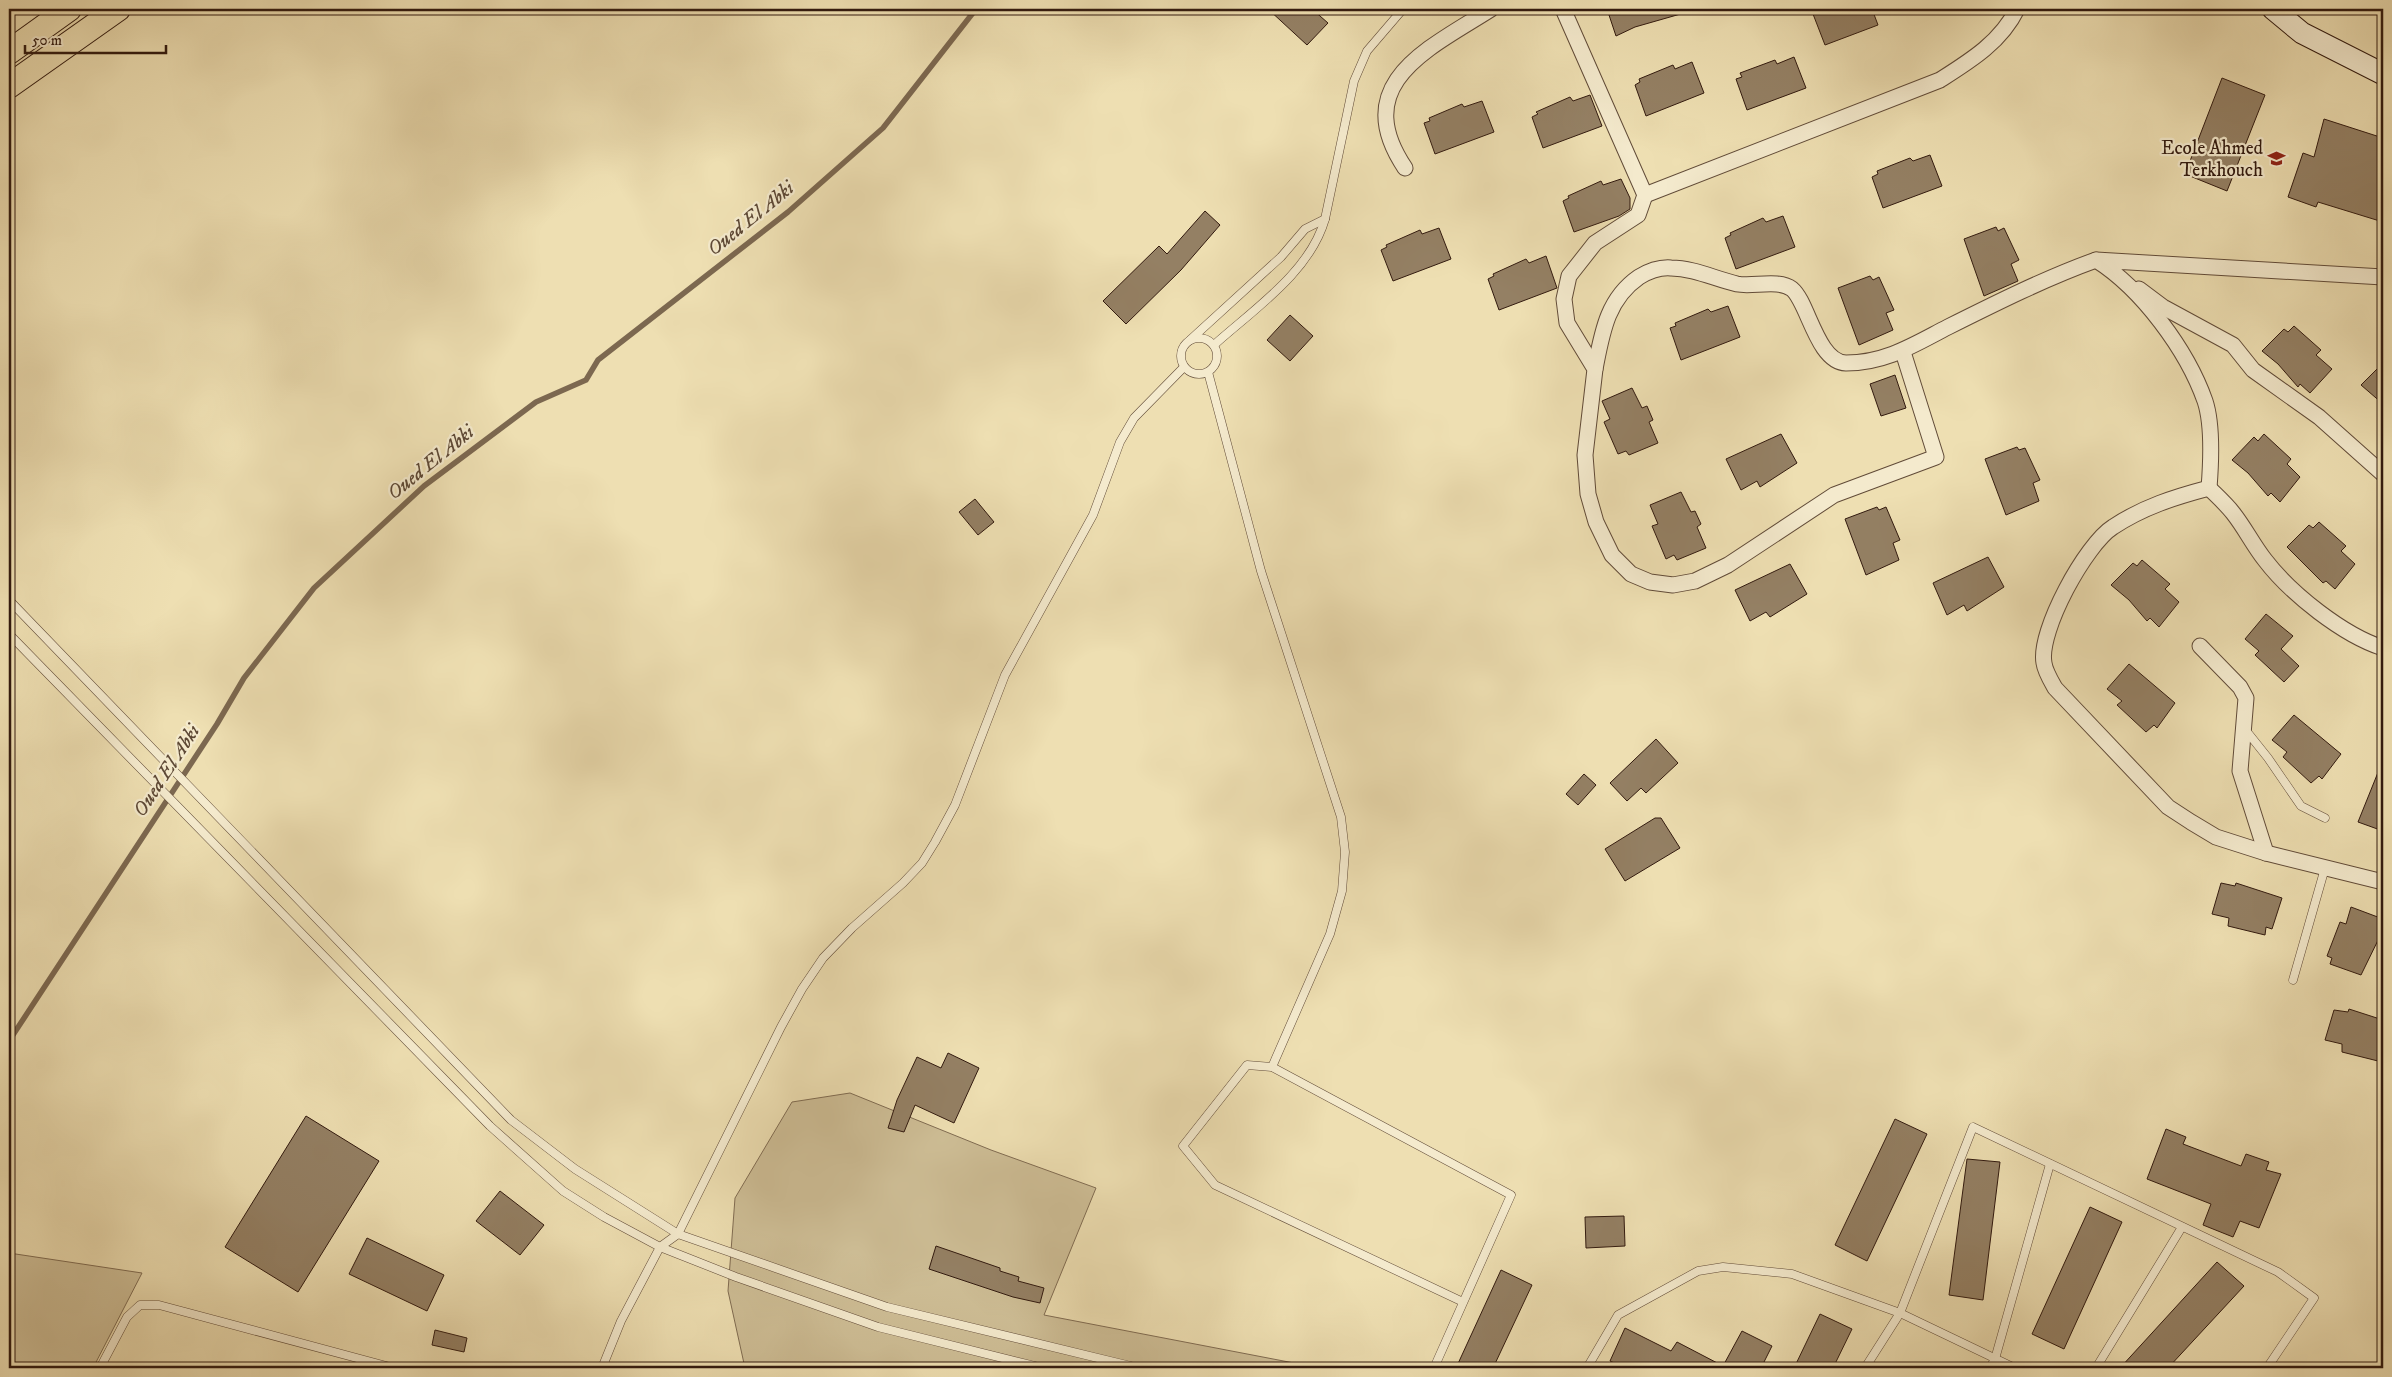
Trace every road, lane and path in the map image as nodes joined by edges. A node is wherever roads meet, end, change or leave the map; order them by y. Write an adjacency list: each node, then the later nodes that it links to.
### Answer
1 (70, 9): 8 (main road)
2 (118, 9): 10 (main road)
3 (1403, 9): 13 (lane)
4 (1491, 9): 11 (street)
5 (1563, 9): 12 (street)
6 (2017, 9): 12 (street)
7 (2273, 9): 9 (street)
8 (9, 52)
9 (2383, 74)
10 (9, 86)
11 (1405, 168)
12 (1646, 195): 21 (street)
13 (1326, 219): 17 (lane); 18 (lane)
14 (2096, 260): 15 (street); 16 (street); 19 (street)
15 (2116, 273): 23 (street); 24 (street)
16 (2383, 277)
17 (1190, 340): 18 (lane); 20 (lane)
18 (1214, 345): 22 (lane)
19 (1903, 352): 21 (street); 21 (street)
20 (1184, 367): 22 (lane); 38 (lane)
21 (1595, 369)
22 (1208, 372): 35 (lane)
23 (2383, 474)
24 (2209, 488): 28 (street); 31 (street)
25 (9, 600): 38 (lane)
26 (9, 634): 39 (lane)
27 (2200, 646): 29 (street)
28 (2383, 648)
29 (2243, 726): 30 (lane); 31 (street)
30 (2325, 818)
31 (2266, 853): 32 (street)
32 (2326, 868): 33 (street); 34 (lane)
33 (2383, 882)
34 (2293, 980)
35 (1272, 1067): 40 (lane); 40 (lane)
36 (2050, 1164): 37 (lane); 41 (lane); 42 (lane)
37 (2182, 1226): 53 (lane); 54 (lane)
38 (678, 1234): 39 (lane); 47 (lane)
39 (660, 1247): 45 (lane); 46 (lane)
40 (1463, 1302): 48 (lane)
41 (1900, 1313): 42 (lane); 49 (lane); 50 (lane)
42 (1995, 1359): 51 (lane); 52 (lane)
43 (100, 1368): 44 (lane)
44 (394, 1368)
45 (602, 1368)
46 (1043, 1368)
47 (1139, 1368)
48 (1434, 1368)
49 (1588, 1368)
50 (1865, 1368)
51 (1990, 1368)
52 (2015, 1368)
53 (2096, 1368)
54 (2267, 1368)

